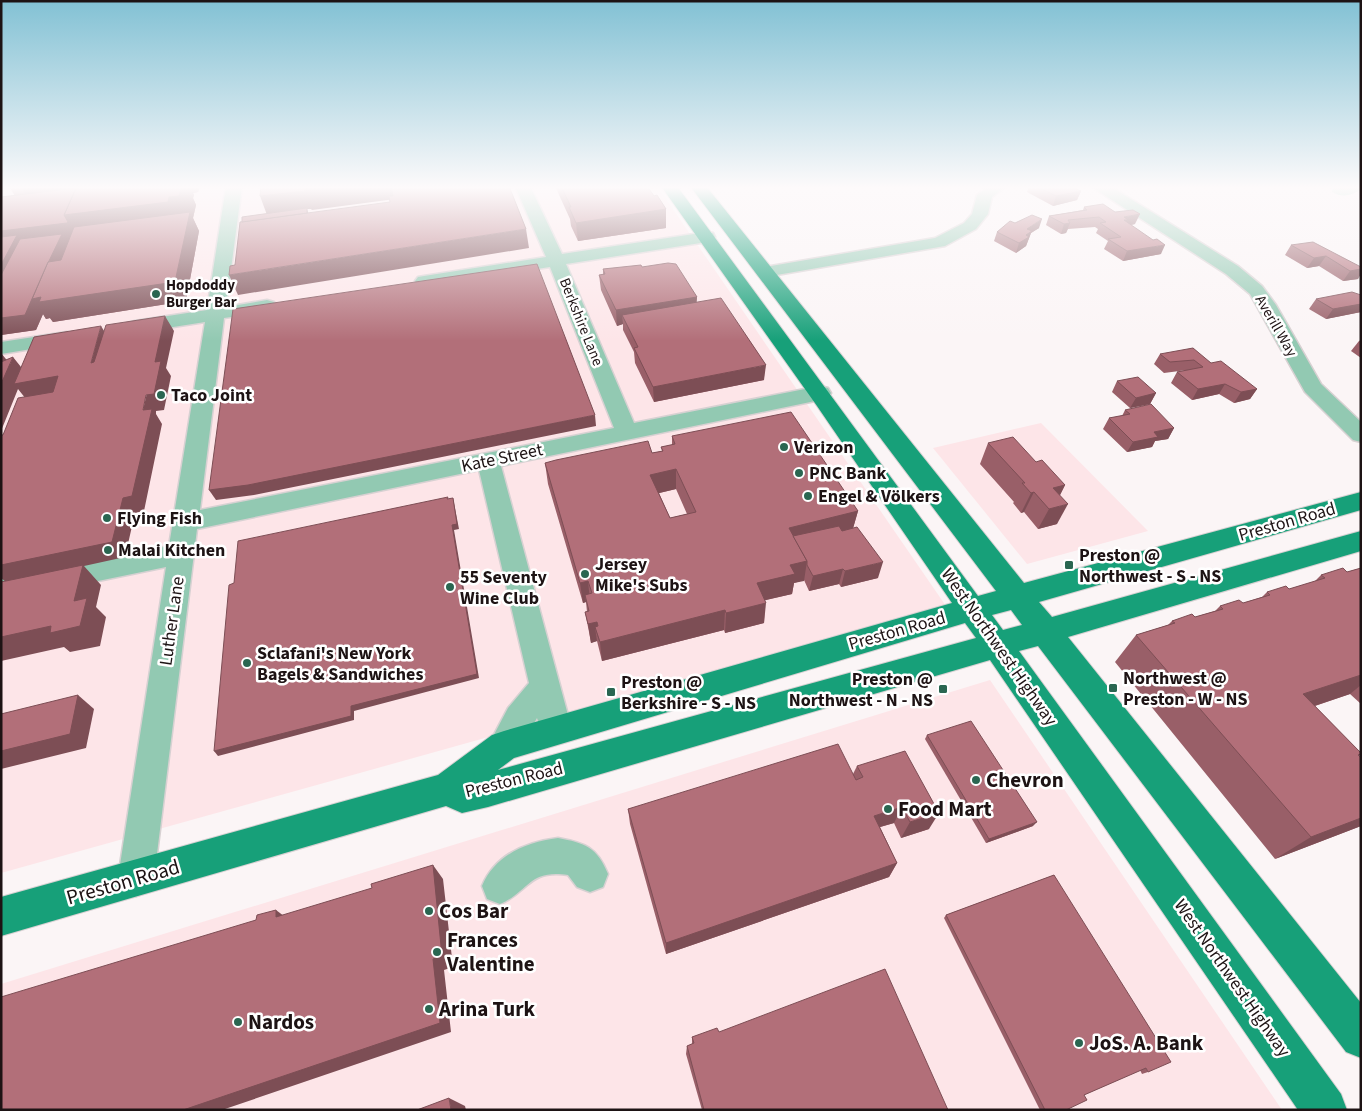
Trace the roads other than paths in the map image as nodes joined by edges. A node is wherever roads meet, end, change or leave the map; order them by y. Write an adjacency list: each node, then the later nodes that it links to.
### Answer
1 (226, 238): 11 (street, Luther Lane)
2 (546, 238): 7 (street, Berkshire Lane)
3 (707, 238): 7 (street); 12 (main road); 16 (main road, West Northwest Highway)
4 (738, 238): 8 (main road)
5 (950, 238): 8 (street)
6 (1181, 238): 18 (street, Averill Way)
7 (556, 260): 9 (street); 17 (street, Berkshire Lane)
8 (765, 272): 12 (main road)
9 (403, 285)
10 (282, 304): 11 (street)
11 (214, 314): 13 (street); 21 (street, Luther Lane)
12 (800, 315): 25 (main road)
13 (120, 329)
14 (82, 335): 15 (street)
15 (1, 348)
16 (820, 393): 17 (street, Kate Street); 26 (main road, West Northwest Highway)
17 (627, 432): 19 (street, Kate Street)
18 (1361, 434)
19 (488, 461): 21 (street, Kate Street); 29 (street)
20 (1361, 501): 25 (main road, Preston Road)
21 (185, 522): 23 (street, Luther Lane)
22 (1361, 541): 27 (main road, Preston Road)
23 (181, 554): 24 (street); 36 (street, Luther Lane)
24 (1, 590)
25 (1018, 596): 26 (main road, Preston Road); 27 (main road)
26 (972, 609): 28 (main road, West Northwest Highway); 30 (main road, Preston Road)
27 (1044, 630): 28 (main road, Preston Road); 39 (main road)
28 (996, 644): 32 (main road, Preston Road); 40 (main road, West Northwest Highway)
29 (543, 688): 30 (street); 31 (street)
30 (556, 730): 31 (main road, Preston Road); 32 (main road)
31 (504, 746): 33 (main road, Preston Road); 34 (main road)
32 (565, 768): 34 (main road, Preston Road)
33 (447, 789): 34 (main road, Preston Road); 36 (main road, Preston Road)
34 (488, 790)
35 (590, 874): 37 (street)
36 (136, 878): 38 (main road, Preston Road)
37 (500, 886)
38 (1, 916)
39 (1361, 1036)
40 (1325, 1110)

